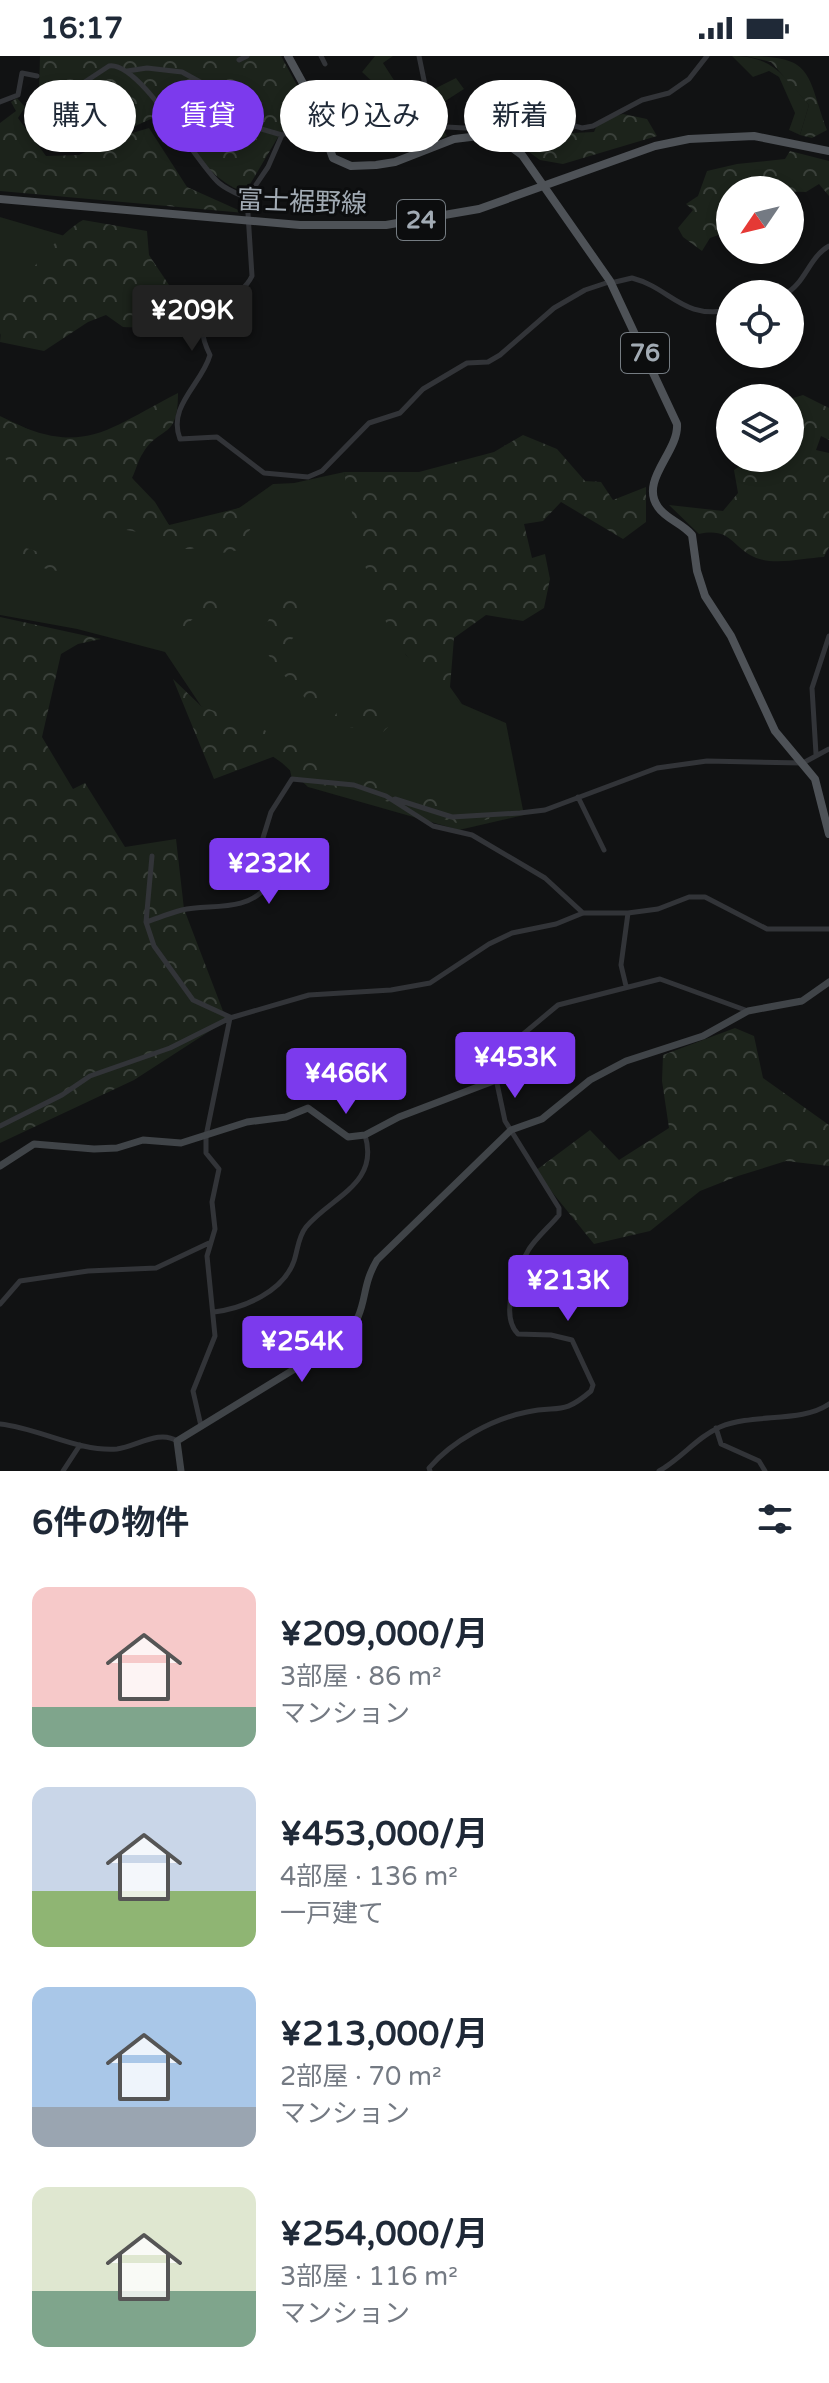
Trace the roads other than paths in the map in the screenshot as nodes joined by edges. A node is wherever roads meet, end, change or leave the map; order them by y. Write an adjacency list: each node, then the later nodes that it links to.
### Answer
1 (247, 56): 6 (street)
2 (321, 56): 7 (street)
3 (419, 56): 12 (street)
4 (707, 56): 15 (street)
5 (292, 57): 11 (main road, 76)
6 (239, 60)
7 (325, 64)
8 (126, 71): 10 (street); 16 (street); 23 (street)
9 (37, 76): 14 (street)
10 (88, 80)
11 (301, 80)
12 (424, 80)
13 (0, 93): 14 (street)
14 (2, 101)
15 (448, 127)
16 (280, 134)
17 (280, 140): 23 (street)
18 (448, 141): 22 (main road, 76)
19 (829, 151): 22 (main road, 富士裾野線 / 24)
20 (329, 152): 21 (main road, 76)
21 (421, 152)
22 (543, 186): 25 (main road, 富士裾野線 / 24); 28 (main road, 76)
23 (247, 198): 25 (street)
24 (0, 199): 25 (main road, 富士裾野線 / 24)
25 (251, 221): 28 (street)
26 (829, 246): 27 (street)
27 (799, 280)
28 (611, 282): 29 (street); 33 (main road, 76)
29 (716, 311)
30 (829, 636): 32 (street)
31 (829, 749): 32 (street)
32 (816, 754): 33 (street)
33 (803, 763): 35 (street); 36 (main road, 76)
34 (386, 796): 35 (street); 39 (street); 41 (street)
35 (578, 797): 37 (street)
36 (829, 834)
37 (604, 850)
38 (152, 856): 41 (street)
39 (583, 913): 40 (street); 46 (street)
40 (628, 913): 42 (street); 44 (street)
41 (146, 922): 46 (street)
42 (829, 929)
43 (829, 982): 45 (street)
44 (626, 986): 45 (street); 47 (street)
45 (748, 1011): 49 (street)
46 (230, 1018): 48 (street); 51 (street)
47 (496, 1080): 49 (street); 50 (street)
48 (0, 1126)
49 (511, 1130): 58 (street); 64 (street)
50 (365, 1135): 51 (street); 55 (street)
51 (206, 1136): 52 (street); 53 (street)
52 (0, 1166)
53 (210, 1243): 54 (street); 55 (street)
54 (0, 1304)
55 (214, 1312): 58 (street)
56 (829, 1404): 59 (street)
57 (0, 1424): 61 (street)
58 (201, 1426): 60 (street)
59 (716, 1428): 65 (street); 66 (street)
60 (177, 1441): 61 (street); 63 (street)
61 (80, 1445): 62 (street)
62 (63, 1471)
63 (181, 1471)
64 (430, 1471)
65 (659, 1471)
66 (765, 1471)

